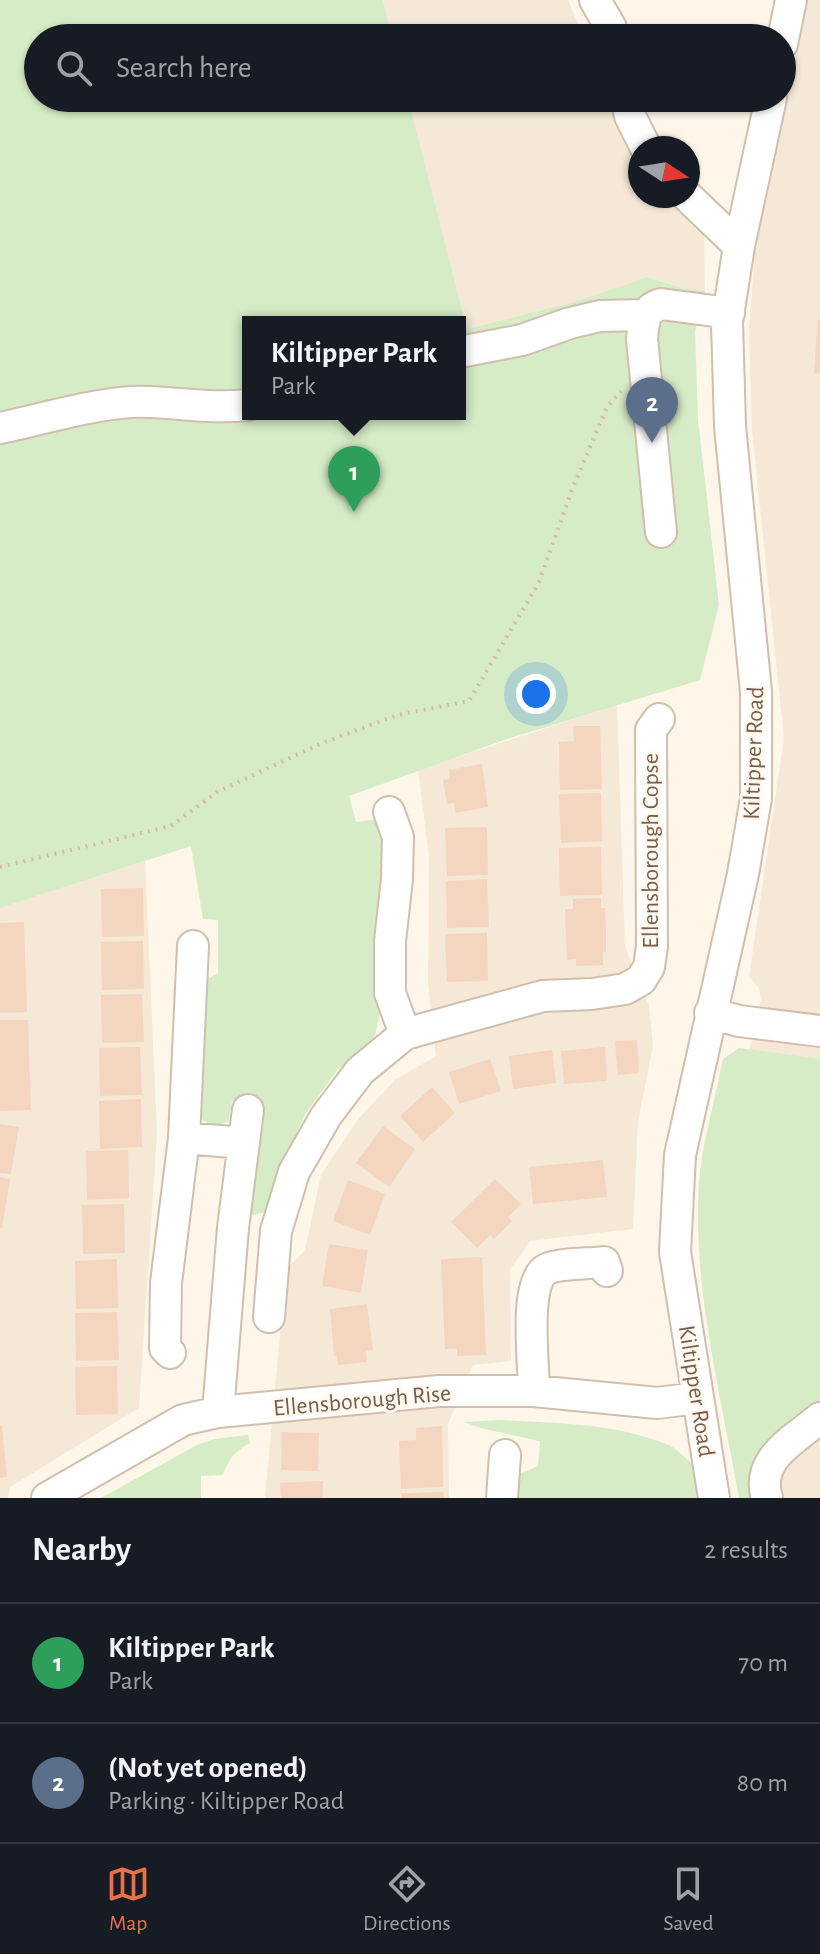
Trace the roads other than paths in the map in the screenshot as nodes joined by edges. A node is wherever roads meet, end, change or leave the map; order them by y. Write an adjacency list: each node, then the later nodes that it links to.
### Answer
1 (595, 0): 3 (street)
2 (791, 0): 4 (street)
3 (609, 24)
4 (786, 24)
5 (629, 112): 7 (street)
6 (768, 112): 9 (street, Kiltipper Road)
7 (640, 136)
8 (699, 208): 9 (street)
9 (739, 246): 10 (street, Kiltipper Road)
10 (729, 313): 11 (street); 19 (street, Kiltipper Road)
11 (645, 315): 12 (street); 15 (street)
12 (466, 351)
13 (242, 406): 14 (street)
14 (0, 428)
15 (661, 532)
16 (659, 719): 21 (street, Ellensborough Copse)
17 (389, 812): 21 (street)
18 (193, 946): 23 (street)
19 (710, 1013): 20 (street); 31 (street, Kiltipper Road)
20 (820, 1031)
21 (405, 1034): 26 (street, Ellensborough Copse)
22 (248, 1110): 24 (street)
23 (184, 1138): 24 (street); 29 (street)
24 (244, 1143): 25 (street)
25 (233, 1228): 26 (street); 32 (street)
26 (276, 1231): 28 (street, Ellensborough Copse)
27 (607, 1271): 30 (street)
28 (269, 1317)
29 (170, 1353)
30 (534, 1391): 31 (street, Ellensborough Rise); 32 (street, Ellensborough Rise)
31 (697, 1398): 37 (street, Kiltipper Road)
32 (218, 1412): 35 (street, Ellensborough Rise)
33 (820, 1418): 38 (street)
34 (505, 1455): 36 (street)
35 (47, 1498)
36 (502, 1498)
37 (714, 1498)
38 (767, 1498)

